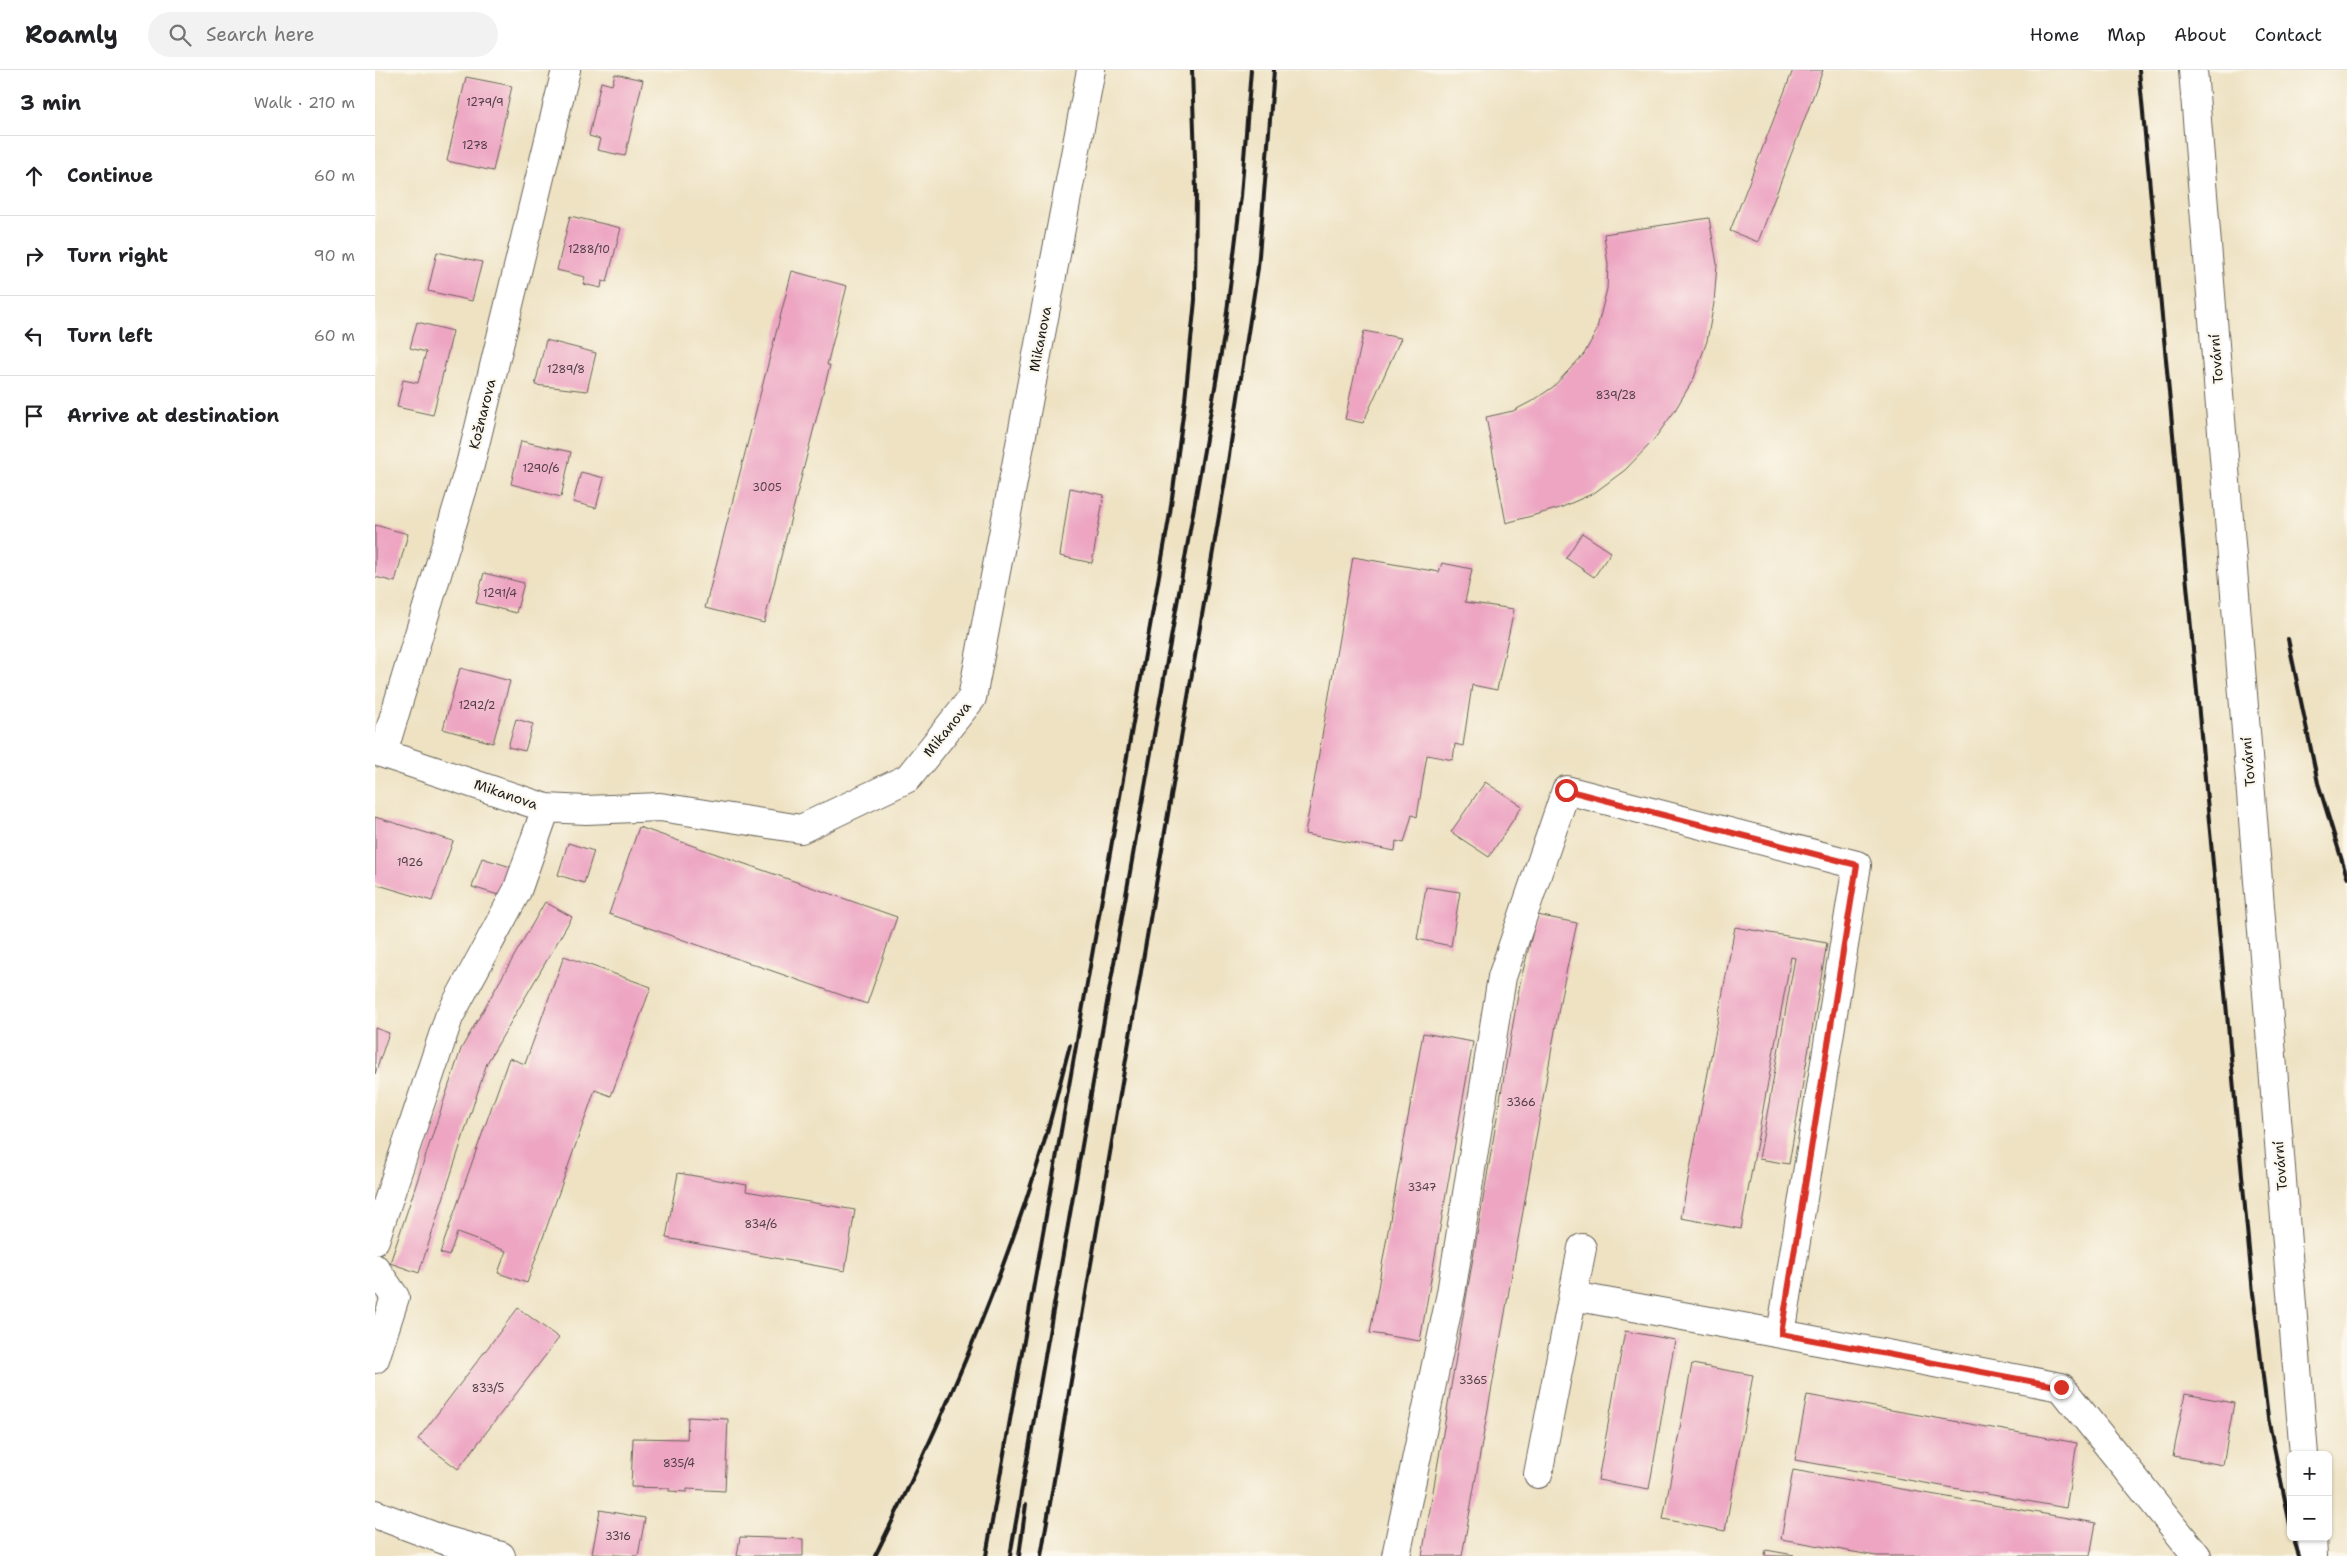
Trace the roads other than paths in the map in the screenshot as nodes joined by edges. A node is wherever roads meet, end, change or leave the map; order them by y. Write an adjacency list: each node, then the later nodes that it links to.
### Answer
1 (567, 70): 4 (street, Kožnarova)
2 (1091, 70): 5 (street, Mikanova)
3 (2193, 70): 12 (street, Tovární)
4 (379, 752): 5 (street, Mikanova)
5 (546, 808): 6 (street)
6 (375, 1240)
7 (1582, 1248): 9 (street)
8 (375, 1268): 11 (street)
9 (1573, 1296): 10 (street); 13 (street)
10 (1781, 1334): 17 (street); 18 (street)
11 (375, 1359)
12 (2304, 1451)
13 (1538, 1474)
14 (375, 1514): 16 (street)
15 (2311, 1541): 19 (street)
16 (501, 1556)
17 (1396, 1556)
18 (2197, 1556)
19 (2313, 1556)

